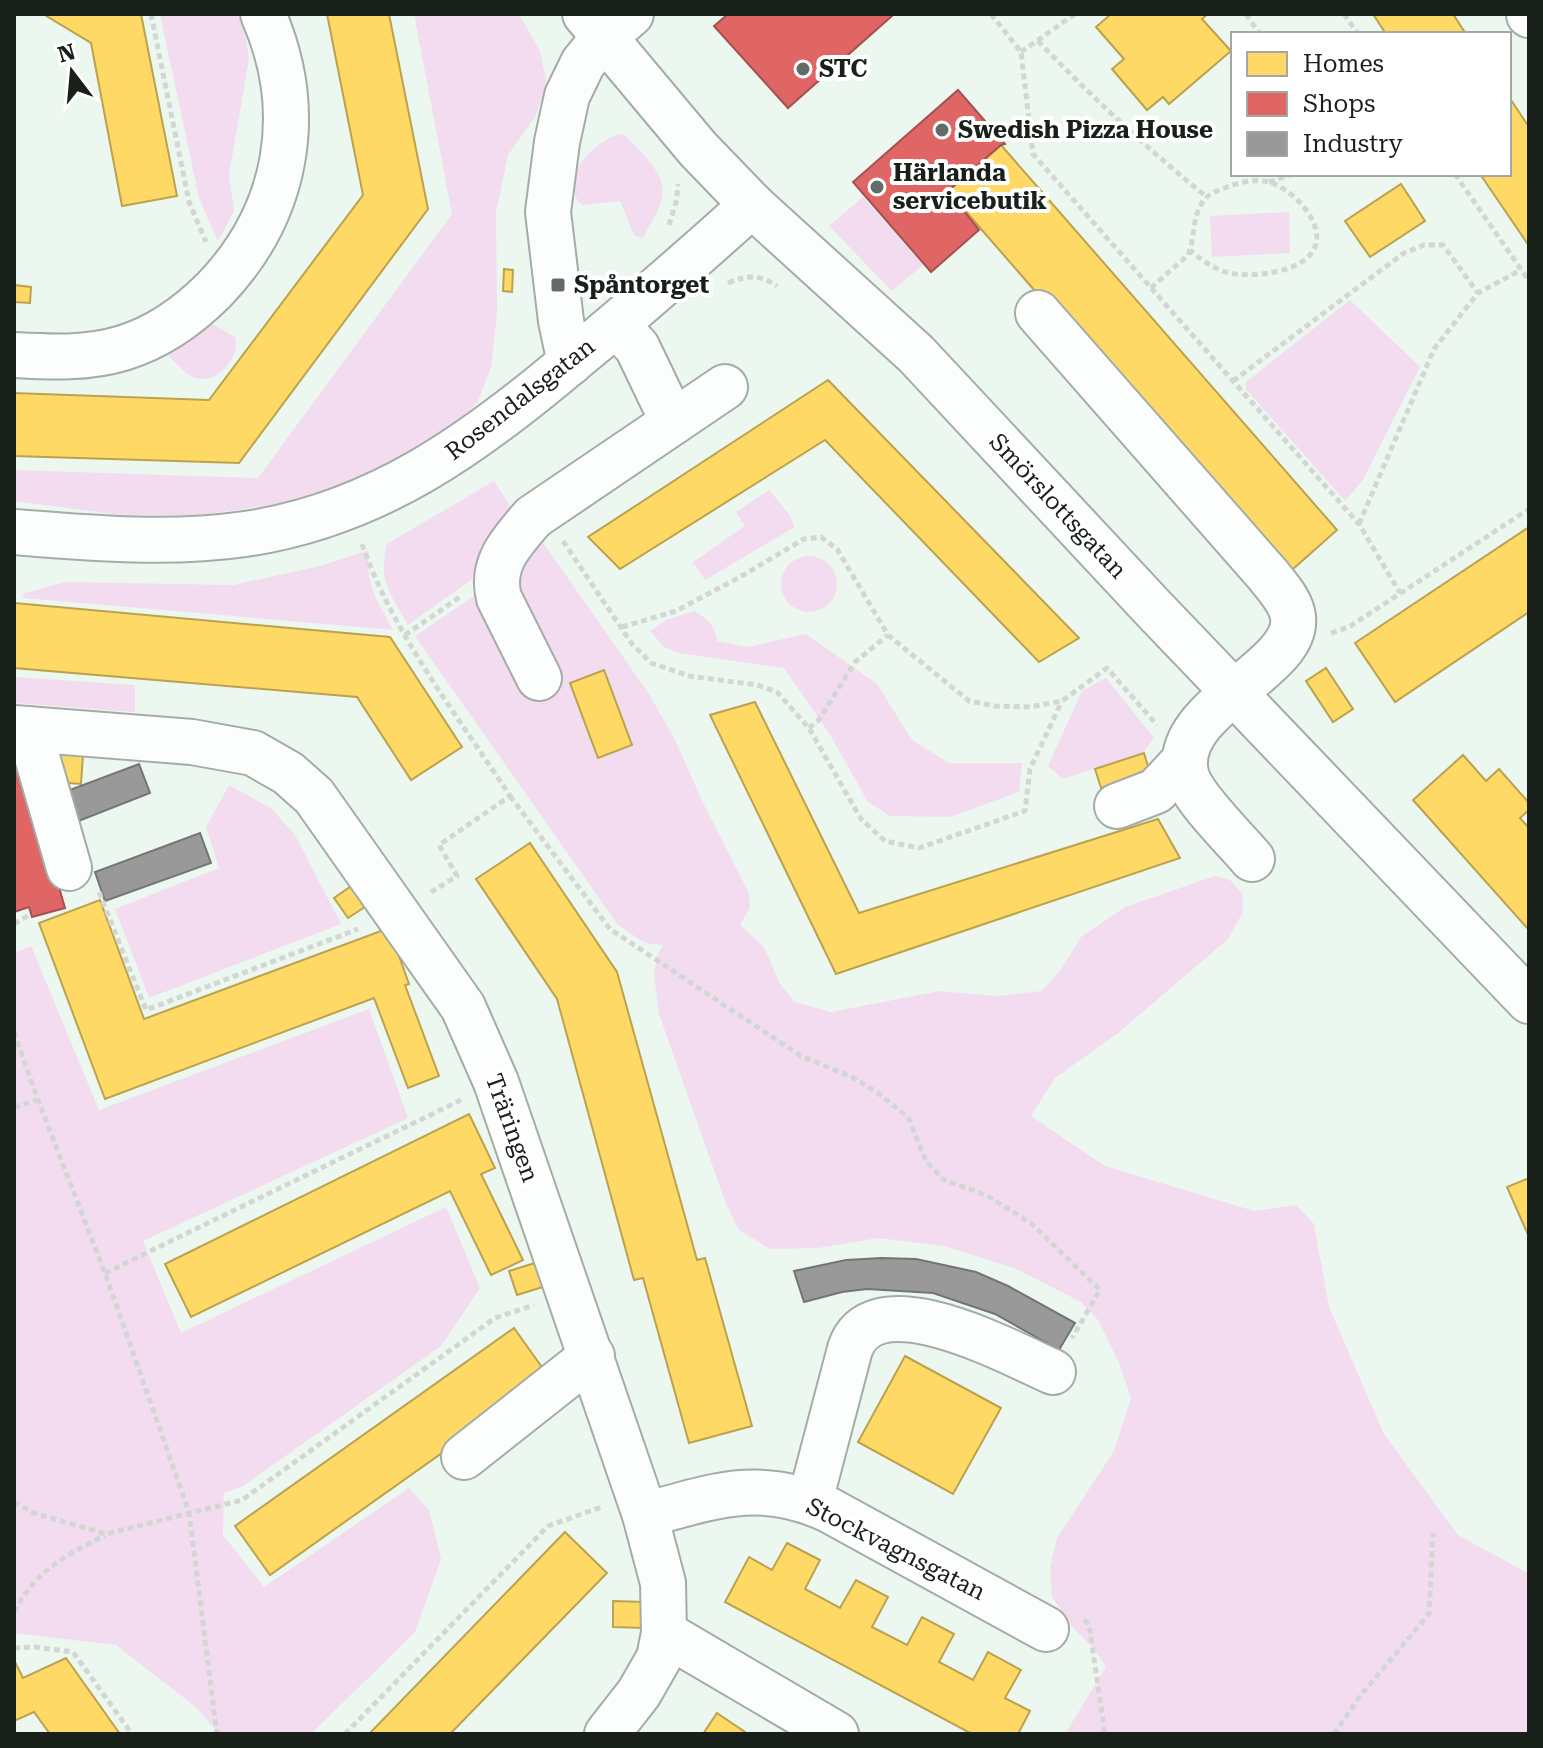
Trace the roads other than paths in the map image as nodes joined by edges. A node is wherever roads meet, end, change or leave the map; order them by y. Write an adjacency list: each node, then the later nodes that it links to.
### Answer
1 (263, 14): 6 (street)
2 (607, 22): 3 (street, Smörslottsgatan); 7 (street)
3 (752, 205): 5 (street, Rosendalsgatan); 12 (street, Smörslottsgatan)
4 (1038, 313): 12 (street)
5 (616, 325): 7 (street, Rosendalsgatan); 9 (street)
6 (14, 355)
7 (570, 363): 10 (street, Rosendalsgatan)
8 (725, 387): 9 (street)
9 (673, 422): 11 (street)
10 (14, 532)
11 (539, 678)
12 (1234, 691): 14 (street); 18 (street, Smörslottsgatan)
13 (38, 730): 17 (street); 19 (street, Träringen)
14 (1185, 760): 15 (street); 16 (street)
15 (1117, 806)
16 (1252, 859)
17 (82, 875)
18 (1529, 1001)
19 (592, 1356): 21 (street); 23 (street, Träringen)
20 (1053, 1372): 22 (street)
21 (464, 1457)
22 (810, 1501): 23 (street, Stockvagnsgatan); 24 (street, Stockvagnsgatan)
23 (642, 1505): 25 (street, Träringen)
24 (1046, 1629)
25 (664, 1633): 26 (street, Träringen); 27 (street)
26 (607, 1734)
27 (836, 1734)

